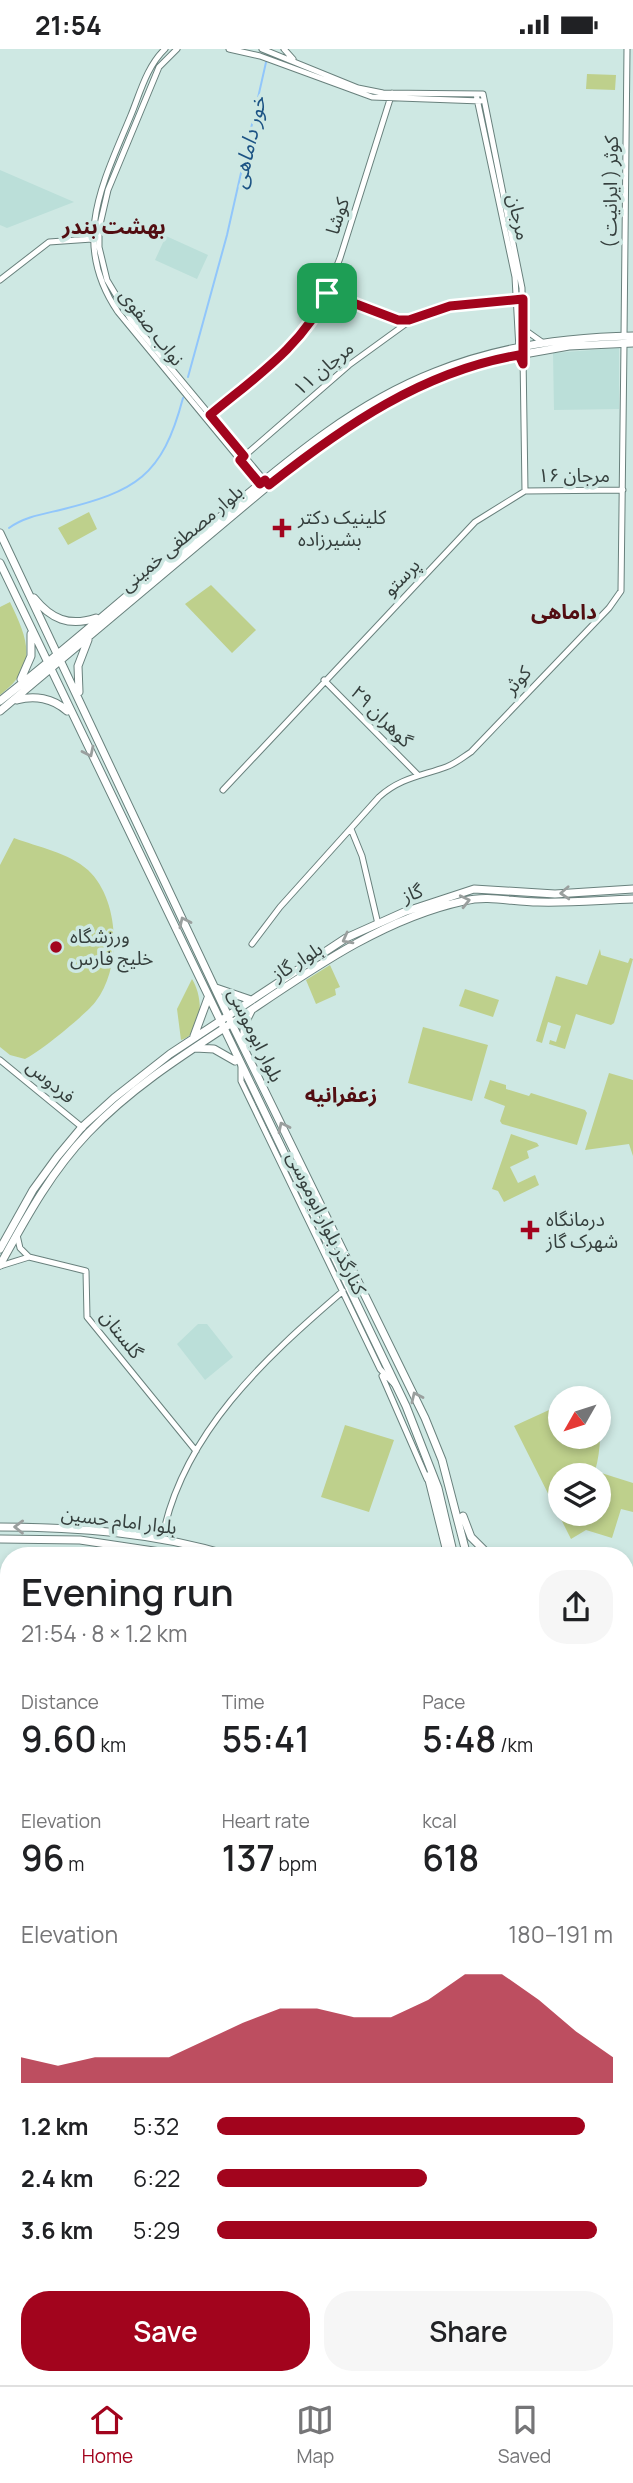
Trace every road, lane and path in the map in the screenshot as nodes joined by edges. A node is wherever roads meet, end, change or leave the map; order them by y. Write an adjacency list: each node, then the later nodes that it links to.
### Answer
1 (165, 49): 11 (street, نواب صفوی)
2 (177, 49): 12 (street, نواب صفوی)
3 (229, 49): 6 (street)
4 (285, 49): 8 (street)
5 (626, 49): 22 (street, کوثر ( ایرانیت ))
6 (262, 52): 7 (street); 9 (street)
7 (277, 53): 8 (street); 9 (street)
8 (295, 61): 10 (street)
9 (275, 62): 10 (street)
10 (391, 96): 17 (street, کوشا); 18 (street, مرجان)
11 (136, 101): 12 (street); 13 (street, نواب صفوی)
12 (144, 104): 14 (street, نواب صفوی)
13 (109, 166): 14 (street); 15 (street, نواب صفوی)
14 (117, 169): 15 (street, نواب صفوی)
15 (95, 239): 16 (street); 25 (street, نواب صفوی)
16 (0, 280)
17 (327, 293): 19 (street); 25 (street, کوشا)
18 (520, 299): 19 (street, مرجان ۱۱); 20 (street, مرجان); 24 (street, مرجان)
19 (409, 320): 26 (street, مرجان ۱۱)
20 (524, 328): 23 (street); 24 (street, مرجان)
21 (633, 336): 22 (main road, بلوار مصطفی خمینی)
22 (627, 341): 23 (main road, بلوار مصطفی خمینی); 24 (main road, بلوار مصطفی خمینی); 28 (street, کوثر)
23 (549, 343): 24 (main road, بلوار مصطفی خمینی)
24 (522, 351): 27 (main road, بلوار مصطفی خمینی); 29 (street)
25 (208, 417): 26 (street, نواب صفوی)
26 (242, 458): 27 (street, نواب صفوی)
27 (264, 485): 35 (main road, بلوار مصطفی خمینی); 37 (main road, بلوار مصطفی خمینی)
28 (623, 490): 29 (street, مرجان ۱۶); 32 (street, کوثر)
29 (525, 491): 40 (street, پرستو)
30 (0, 533): 34 (main road, بلوار ابوموسی)
31 (0, 563): 36 (main road, بلوار ابوموسی)
32 (623, 569): 33 (street); 46 (street, کوثر)
33 (633, 570)
34 (26, 588): 35 (main road); 38 (main road, بلوار ابوموسی)
35 (100, 617): 38 (main road, بلوار مصطفی خمینی)
36 (26, 620): 39 (main road, بلوار ابوموسی); 41 (main road)
37 (91, 634): 38 (main road, بلوار مصطفی خمینی); 43 (main road)
38 (59, 656): 39 (main road, بلوار مصطفی خمینی); 43 (main road, بلوار ابوموسی)
39 (48, 665): 41 (main road, بلوار مصطفی خمینی); 45 (main road, بلوار ابوموسی)
40 (324, 680): 46 (street, گوهران ۲۹); 47 (street, پرستو)
41 (10, 698): 42 (main road, بلوار مصطفی خمینی); 44 (main road, بلوار مصطفی خمینی); 45 (main road)
42 (0, 701)
43 (83, 710): 53 (main road, بلوار ابوموسی, one-way to 43)
44 (0, 711)
45 (71, 715): 54 (main road, بلوار ابوموسی, one-way to 54)
46 (417, 774): 48 (street, کوثر)
47 (223, 790)
48 (351, 829): 51 (street); 52 (street, کوثر)
49 (633, 889): 51 (main road, گاز, one-way to 51)
50 (633, 899): 55 (main road, بلوار گاز, one-way to 50)
51 (378, 924): 55 (main road, گاز, one-way to 55)
52 (252, 944)
53 (216, 988): 55 (main road); 56 (main road, بلوار ابوموسی)
54 (208, 997): 57 (main road, بلوار ابوموسی); 58 (main road)
55 (252, 1004): 56 (main road, بلوار گاز); 59 (main road)
56 (230, 1019): 57 (main road, بلوار گاز); 59 (main road, بلوار ابوموسی)
57 (221, 1025): 58 (main road, بلوار گاز); 61 (main road, بلوار ابوموسی)
58 (193, 1044): 61 (main road); 62 (main road, بلوار گاز)
59 (244, 1047): 76 (main road, بلوار ابوموسی, one-way to 59)
60 (0, 1060): 62 (street, فردوس)
61 (240, 1066): 63 (main road, بلوار ابوموسی); 64 (street, کنارگذر بلوار ابوموسی)
62 (85, 1130): 67 (main road, بلوار گاز); 68 (main road, بلوار گاز)
63 (275, 1136): 64 (main road); 65 (main road, بلوار ابوموسی)
64 (274, 1150): 66 (street, کنارگذر بلوار ابوموسی)
65 (301, 1190): 66 (main road); 73 (main road, بلوار ابوموسی)
66 (301, 1206): 71 (street, کنارگذر بلوار ابوموسی)
67 (16, 1233): 69 (street); 70 (main road, بلوار گاز)
68 (0, 1249)
69 (29, 1257): 70 (street); 74 (street, گلستان)
70 (0, 1266)
71 (343, 1291): 72 (street, کنارگذر بلوار ابوموسی); 74 (street)
72 (380, 1370): 73 (street, کنارگذر بلوار ابوموسی); 77 (street)
73 (397, 1387): 75 (main road, بلوار ابوموسی)
74 (197, 1451): 80 (street)
75 (422, 1451): 77 (main road); 84 (main road, بلوار ابوموسی)
76 (442, 1460): 85 (main road, بلوار ابوموسی); 86 (main road)
77 (433, 1495): 83 (main road)
78 (0, 1527): 80 (main road, بلوار امام حسین, one-way to 78)
79 (0, 1539): 81 (main road, بلوار امام حسین)
80 (162, 1539): 82 (main road, بلوار امام حسین)
81 (130, 1547)
82 (195, 1547)
83 (446, 1547)
84 (452, 1547)
85 (465, 1547)
86 (482, 1547)

